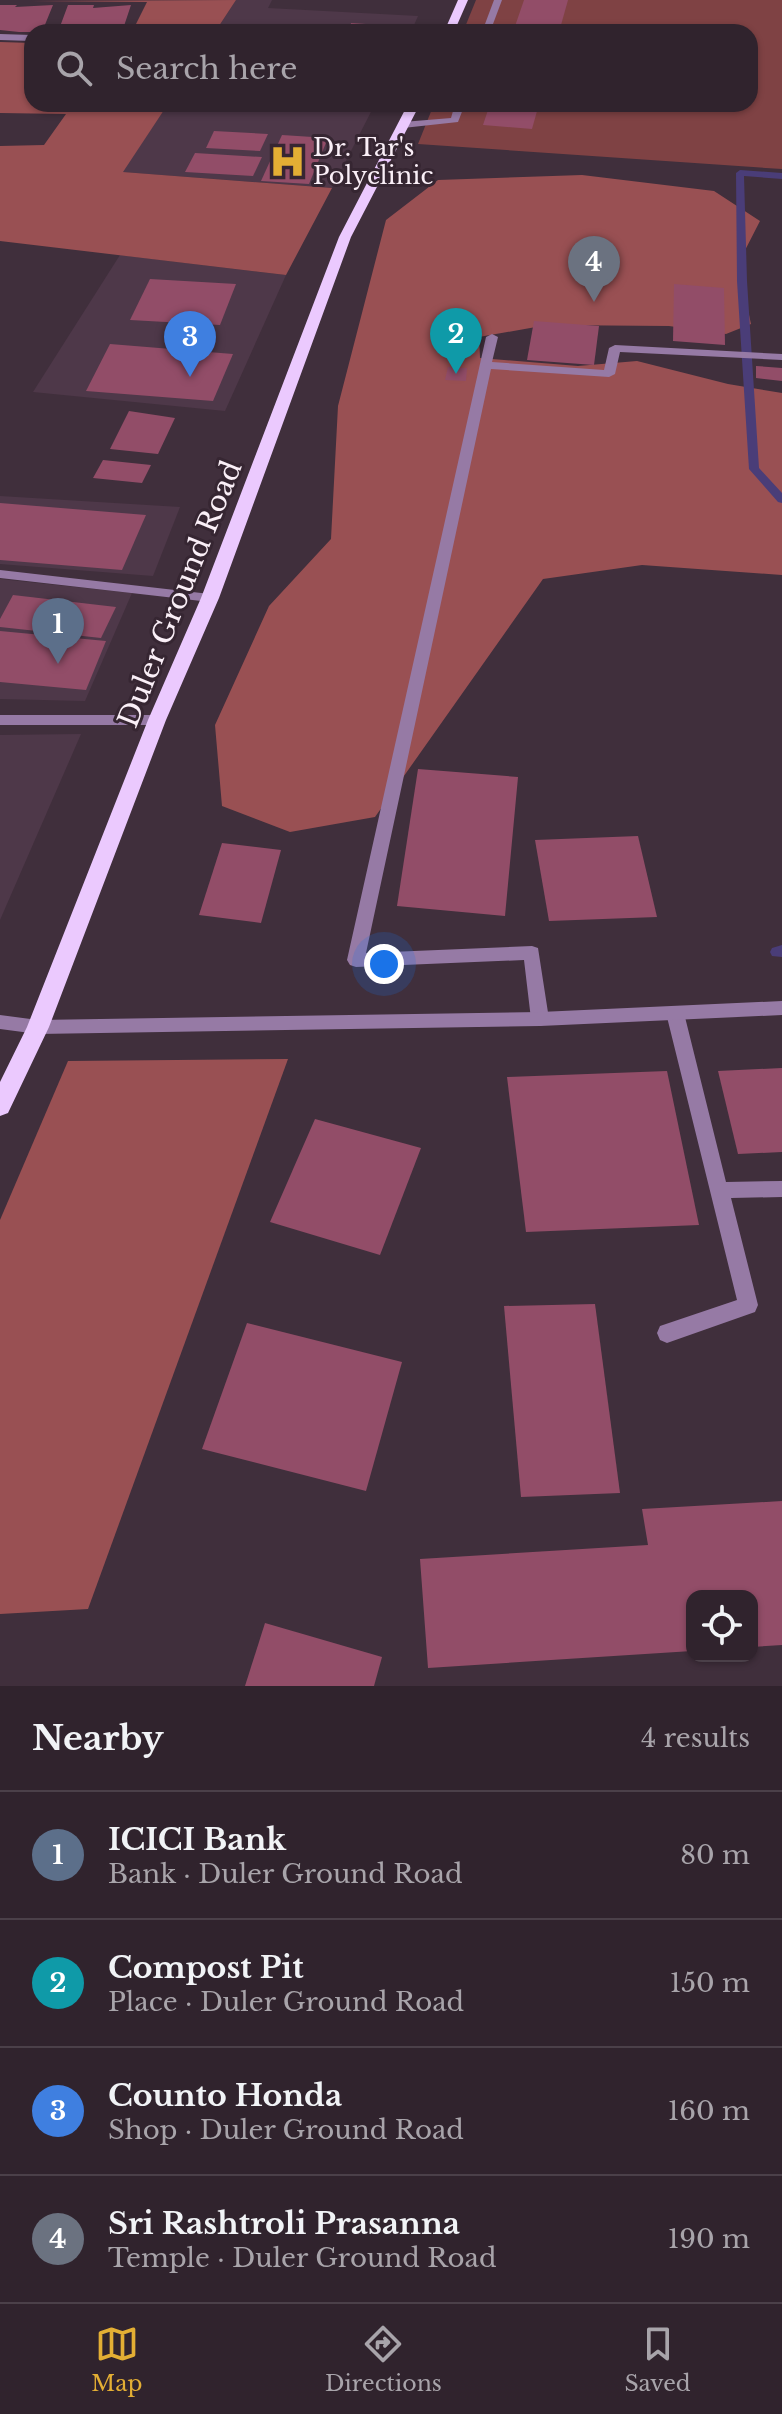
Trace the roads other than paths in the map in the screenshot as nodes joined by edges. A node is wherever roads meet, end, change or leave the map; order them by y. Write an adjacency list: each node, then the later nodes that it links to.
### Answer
1 (463, 0): 3 (main road)
2 (498, 0): 4 (street)
3 (452, 24)
4 (489, 24)
5 (0, 37): 6 (street)
6 (24, 38)
7 (410, 112): 9 (main road, Duler Ground Road)
8 (458, 112): 9 (street)
9 (403, 125): 14 (main road, Duler Ground Road)
10 (492, 337): 12 (street)
11 (782, 357): 12 (street)
12 (486, 365): 19 (street)
13 (0, 574): 14 (street)
14 (210, 598): 16 (main road, Duler Ground Road)
15 (0, 720): 16 (street)
16 (157, 720): 21 (main road, Duler Ground Road)
17 (782, 1008): 18 (street)
18 (675, 1013): 19 (street); 24 (street)
19 (540, 1019): 21 (street)
20 (0, 1022): 21 (street)
21 (38, 1027): 22 (main road, Duler Ground Road)
22 (0, 1106)
23 (782, 1189): 24 (street)
24 (719, 1190): 25 (street)
25 (667, 1333)

